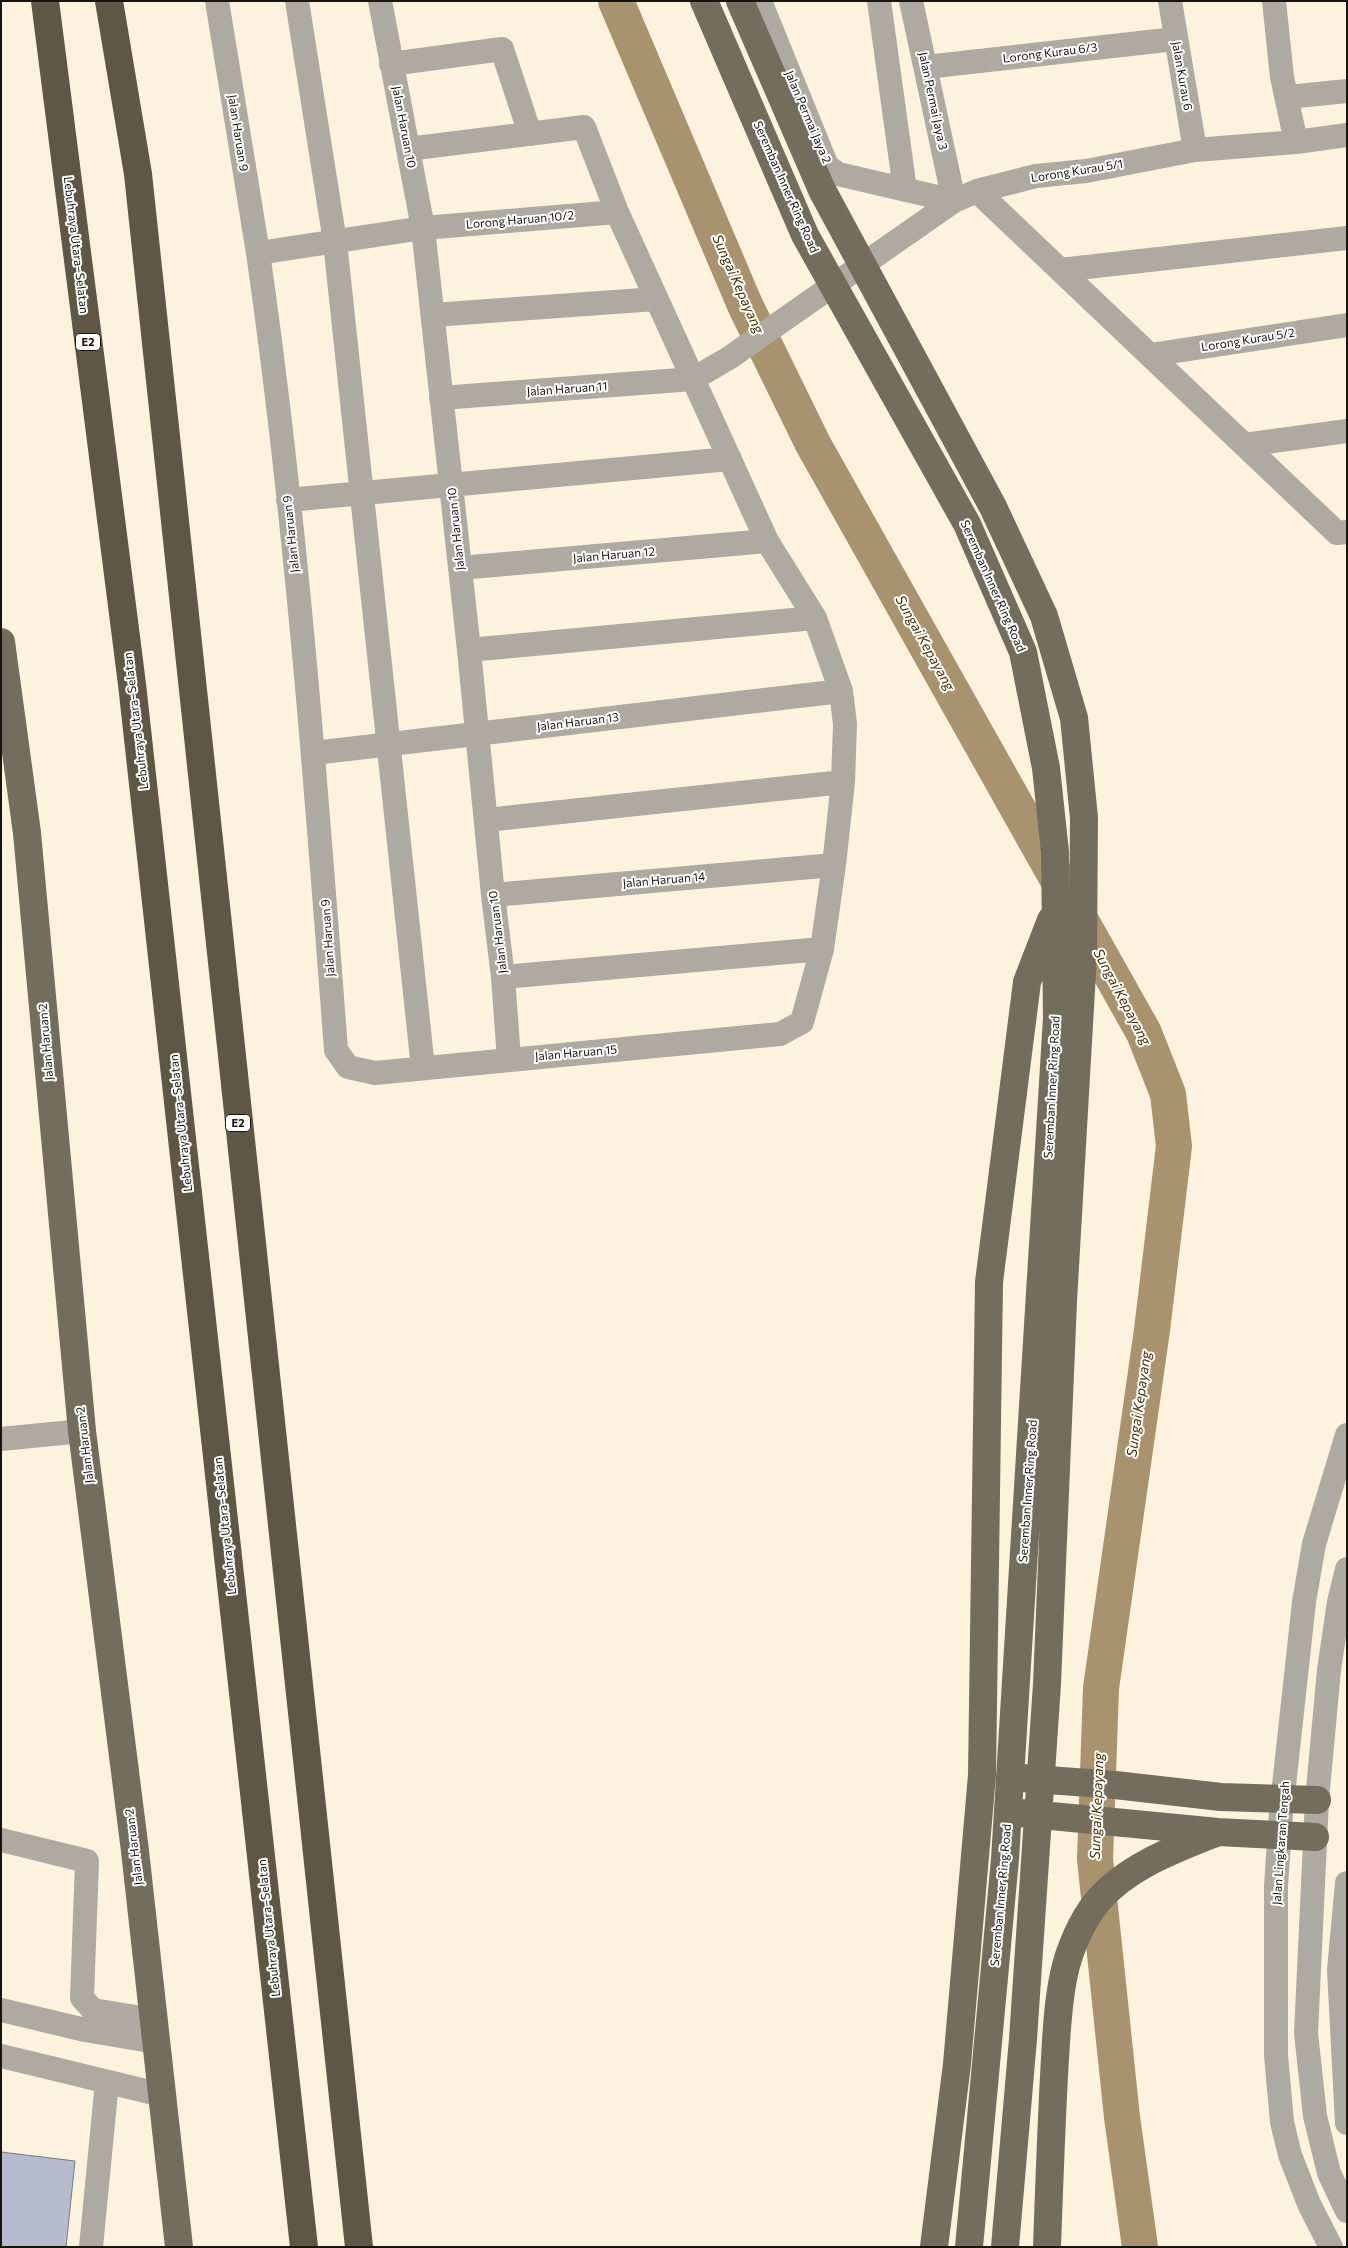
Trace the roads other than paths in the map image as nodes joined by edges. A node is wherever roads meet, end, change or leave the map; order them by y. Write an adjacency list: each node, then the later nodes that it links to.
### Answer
1 (45, 1): 90 (highway, Lebuhraya Utara–Selatan / E2)
2 (109, 1): 91 (highway, E2)
3 (217, 1): 30 (street, Jalan Haruan 9)
4 (297, 1): 29 (street)
5 (380, 1): 14 (street, Jalan Haruan 10)
6 (704, 1): 59 (main road, Seremban Inner Ring Road)
7 (740, 1): 62 (main road, Seremban Inner Ring Road)
8 (760, 1): 23 (street, Jalan Permai Jaya 2)
9 (879, 1): 23 (street)
10 (911, 1): 15 (street, Jalan Permai Jaya 3)
11 (1170, 1): 13 (street, Jalan Kurau 6)
12 (1274, 1): 17 (street)
13 (1175, 38): 15 (street, Lorong Kurau 6/3); 22 (street, Jalan Kurau 6)
14 (391, 64): 18 (street); 21 (street, Jalan Haruan 10)
15 (926, 67): 25 (street, Jalan Permai Jaya 3)
16 (1347, 91): 17 (street)
17 (1288, 98): 20 (street)
18 (530, 134): 21 (street); 26 (street)
19 (1347, 135): 20 (street, Lorong Kurau 5/1)
20 (1296, 142): 22 (street, Lorong Kurau 5/1)
21 (408, 149): 27 (street, Jalan Haruan 10)
22 (1195, 150): 24 (street, Lorong Kurau 5/1)
23 (905, 190): 25 (street, Jalan Permai Jaya 2)
24 (977, 191): 25 (street, Lorong Kurau 5/1); 31 (street)
25 (954, 201): 36 (street, Lorong Kurau 5/1)
26 (617, 212): 27 (street, Lorong Haruan 10/2); 32 (street)
27 (422, 228): 29 (street, Lorong Haruan 10/2); 33 (street, Jalan Haruan 10)
28 (1347, 238): 31 (street)
29 (335, 242): 30 (street, Lorong Haruan 10/2); 42 (street)
30 (258, 253): 43 (street, Jalan Haruan 9)
31 (1060, 270): 35 (street)
32 (656, 299): 33 (street); 36 (street)
33 (433, 315): 37 (street, Jalan Haruan 10)
34 (1347, 324): 35 (street, Lorong Kurau 5/2)
35 (1150, 355): 39 (street)
36 (693, 379): 37 (street, Jalan Haruan 11); 40 (street)
37 (441, 398): 41 (street, Jalan Haruan 10)
38 (1347, 431): 39 (street)
39 (1244, 445): 44 (street)
40 (730, 459): 41 (street); 45 (street)
41 (452, 485): 42 (street); 46 (street, Jalan Haruan 10)
42 (362, 493): 43 (street); 53 (street)
43 (288, 500): 54 (street, Jalan Haruan 9)
44 (1342, 533)
45 (767, 541): 46 (street, Jalan Haruan 12); 47 (street)
46 (460, 568): 49 (street, Jalan Haruan 10)
47 (815, 618): 49 (street); 51 (street)
48 (1, 642): 50 (main road, Jalan Haruan 2)
49 (470, 650): 52 (street, Jalan Haruan 10)
50 (3, 672): 66 (main road, Jalan Haruan 2)
51 (841, 691): 52 (street, Jalan Haruan 13); 55 (street)
52 (477, 734): 53 (street, Jalan Haruan 13); 56 (street, Jalan Haruan 10)
53 (389, 744): 54 (street, Jalan Haruan 13); 65 (street)
54 (314, 753): 64 (street, Jalan Haruan 9)
55 (843, 782): 56 (street); 57 (street)
56 (486, 820): 58 (street, Jalan Haruan 10)
57 (834, 865): 58 (street, Jalan Haruan 14); 60 (street)
58 (493, 895): 61 (street, Jalan Haruan 10)
59 (1056, 907): 62 (main road, Seremban Inner Ring Road); 70 (main road)
60 (822, 949): 61 (street); 63 (street, Jalan Haruan 15)
61 (503, 977): 63 (street, Jalan Haruan 10)
62 (1067, 1022): 93 (main road, Seremban Inner Ring Road); 94 (main road, Seremban Inner Ring Road)
63 (509, 1060): 65 (street, Jalan Haruan 15)
64 (348, 1067): 65 (street, Jalan Haruan 15)
65 (423, 1068)
66 (82, 1431): 68 (street); 82 (main road, Jalan Haruan 2)
67 (1347, 1435): 71 (street, Jalan Lingkaran Tengah)
68 (1, 1439)
69 (1347, 1569): 72 (street)
70 (982, 1776): 71 (main road); 73 (main road)
71 (1283, 1798): 72 (main road); 75 (street, Jalan Lingkaran Tengah)
72 (1317, 1800): 76 (street)
73 (978, 1810): 74 (main road); 92 (main road)
74 (1218, 1832): 75 (main road); 95 (main road)
75 (1279, 1835): 76 (main road); 96 (street, Jalan Lingkaran Tengah)
76 (1315, 1837): 79 (street)
77 (1, 1840): 82 (street)
78 (1347, 1883): 80 (street)
79 (1308, 1948): 80 (street); 87 (street)
80 (1343, 1970): 86 (street)
81 (1, 2010): 82 (street)
82 (155, 2031): 85 (main road, Jalan Haruan 2)
83 (1, 2056): 84 (street)
84 (107, 2082): 85 (street); 88 (street)
85 (162, 2095): 89 (main road, Jalan Haruan 2)
86 (1347, 2123)
87 (1347, 2211)
88 (91, 2247)
89 (179, 2247)
90 (304, 2247)
91 (359, 2247)
92 (934, 2247)
93 (969, 2247)
94 (1005, 2247)
95 (1046, 2247)
96 (1331, 2247)

